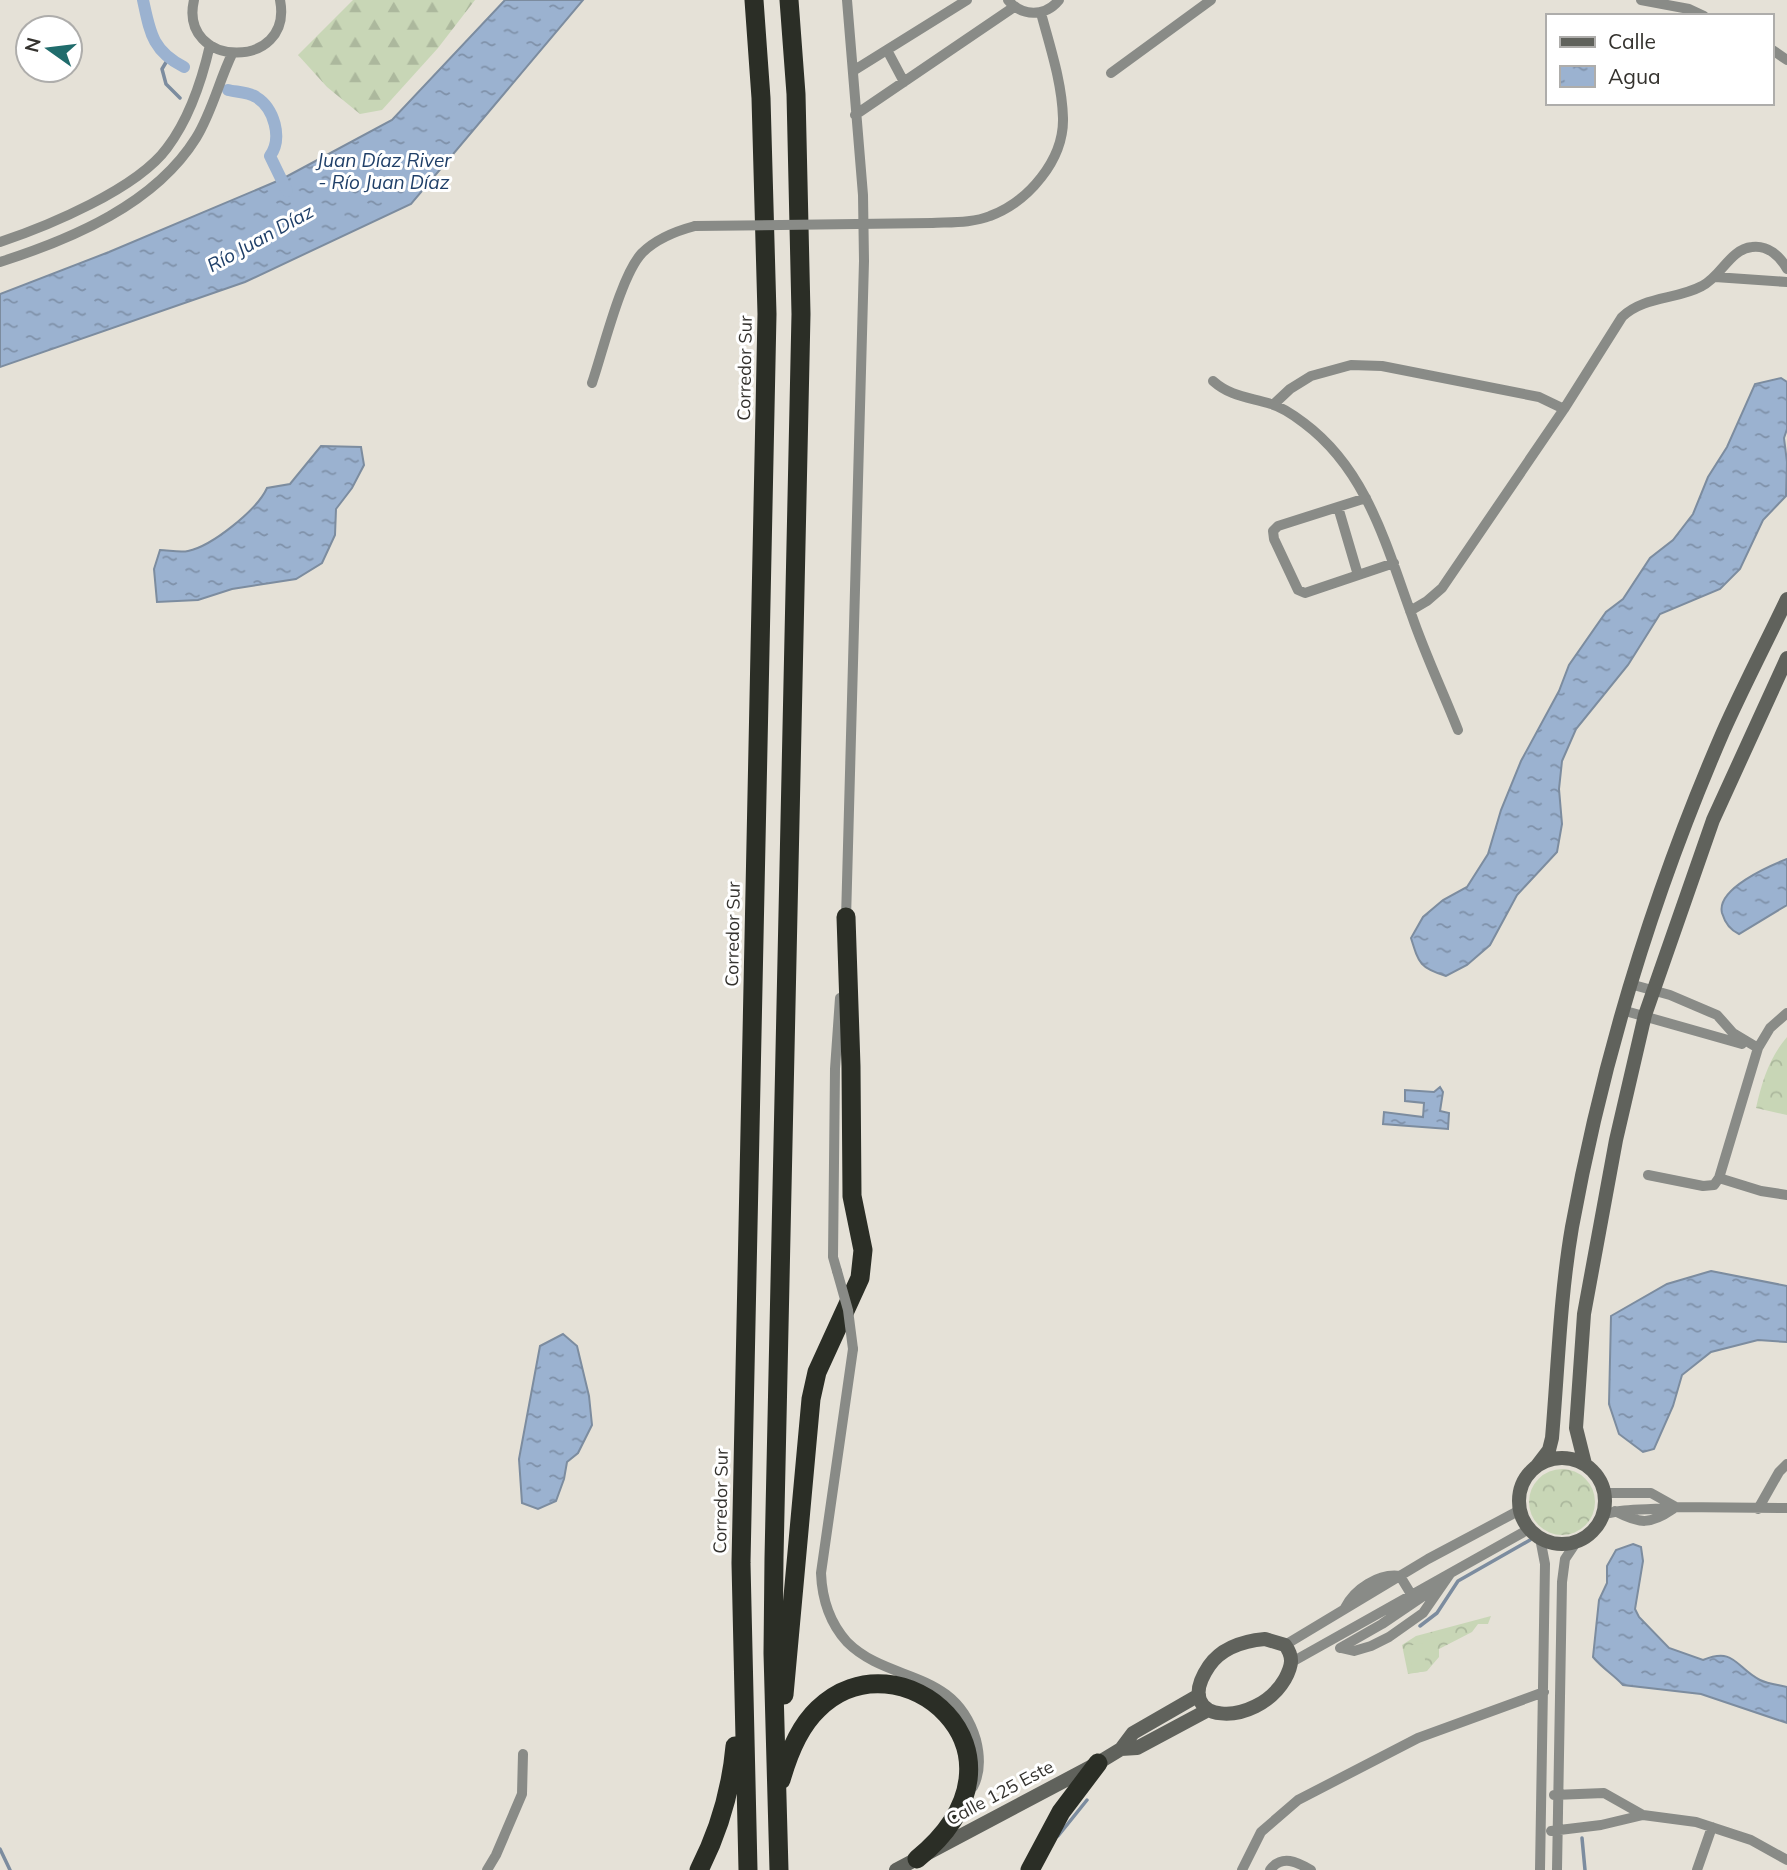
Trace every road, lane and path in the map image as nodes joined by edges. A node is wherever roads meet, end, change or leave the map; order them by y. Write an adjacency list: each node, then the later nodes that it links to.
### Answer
1 (194, 0): 13 (street)
2 (280, 0): 15 (street)
3 (754, 0): 67 (highway, Corredor Sur)
4 (789, 0): 73 (highway)
5 (847, 0): 16 (street)
6 (967, 0): 14 (street)
7 (1059, 0): 11 (street)
8 (1211, 0): 17 (street)
9 (1641, 0): 12 (street)
10 (1011, 4): 11 (street); 18 (street)
11 (1041, 13): 26 (street, bridge)
12 (1700, 14)
13 (210, 45): 15 (street); 20 (street)
14 (887, 50): 16 (street); 18 (street)
15 (232, 54): 21 (street)
16 (853, 71): 19 (street)
17 (1111, 73)
18 (904, 82): 19 (street)
19 (855, 115): 37 (street)
20 (0, 242)
21 (0, 262)
22 (1787, 269): 23 (street)
23 (1715, 277): 24 (street); 28 (street)
24 (1787, 282)
25 (1213, 381): 27 (street)
26 (592, 383)
27 (1274, 404): 28 (street); 29 (street)
28 (1564, 409): 34 (street)
29 (1366, 498): 30 (street); 31 (street)
30 (1338, 507): 32 (street); 32 (street)
31 (1394, 563): 32 (street); 34 (street)
32 (1358, 575)
33 (1787, 599): 38 (street)
34 (1410, 611): 36 (street)
35 (1787, 658): 39 (street)
36 (1458, 730)
37 (846, 917): 73 (highway); 78 (street, bridge)
38 (1630, 984): 39 (street); 40 (street)
39 (1653, 990): 42 (street); 43 (street)
40 (1622, 1010): 42 (street); 49 (street)
41 (1787, 1013): 43 (street)
42 (1645, 1016): 43 (street); 47 (street)
43 (1758, 1048): 45 (street)
44 (1648, 1175): 45 (street)
45 (1719, 1178): 46 (street)
46 (1787, 1195)
47 (1585, 1464): 49 (street); 50 (street)
48 (1787, 1464): 53 (street)
49 (1536, 1467): 54 (street)
50 (1605, 1493): 51 (street); 55 (street)
51 (1675, 1507): 53 (street); 55 (street)
52 (1787, 1508): 53 (street)
53 (1758, 1509)
54 (1520, 1510): 56 (street); 59 (street)
55 (1609, 1513): 57 (street)
56 (1534, 1533): 57 (street); 58 (street); 68 (street)
57 (1577, 1541): 75 (street)
58 (1452, 1571): 60 (street); 61 (street)
59 (1400, 1576): 61 (street); 63 (street)
60 (1444, 1583): 61 (street); 62 (street)
61 (1414, 1597): 62 (street); 64 (street); 65 (street)
62 (1423, 1613): 65 (street)
63 (1285, 1645): 66 (street); 69 (street)
64 (1322, 1645): 65 (street); 66 (street)
65 (1341, 1648)
66 (1292, 1662): 70 (street)
67 (743, 1669): 86 (highway); 87 (highway, Corredor Sur)
68 (1544, 1692): 77 (street); 91 (street)
69 (1199, 1695): 70 (street); 71 (street, Calle 125 Este)
70 (1208, 1710): 71 (street, Calle 125 Este)
71 (1121, 1749): 74 (street, Calle 125 Este)
72 (523, 1754): 85 (street)
73 (776, 1758): 76 (highway)
74 (1098, 1763): 83 (street, Calle 125 Este); 90 (highway)
75 (1558, 1794): 77 (street); 79 (street); 82 (street)
76 (777, 1795): 78 (highway); 88 (highway)
77 (1542, 1798): 81 (street)
78 (962, 1804): 83 (highway)
79 (1643, 1815): 80 (street); 82 (street)
80 (1712, 1827): 84 (street); 96 (street)
81 (1541, 1831): 82 (street); 94 (street)
82 (1557, 1831): 95 (street)
83 (917, 1859): 89 (street, Calle 125 Este)
84 (1787, 1860)
85 (487, 1870)
86 (699, 1870)
87 (748, 1870)
88 (779, 1870)
89 (897, 1870)
90 (1030, 1870)
91 (1242, 1870)
92 (1270, 1870): 93 (street)
93 (1311, 1870)
94 (1540, 1870)
95 (1557, 1870)
96 (1697, 1870)

